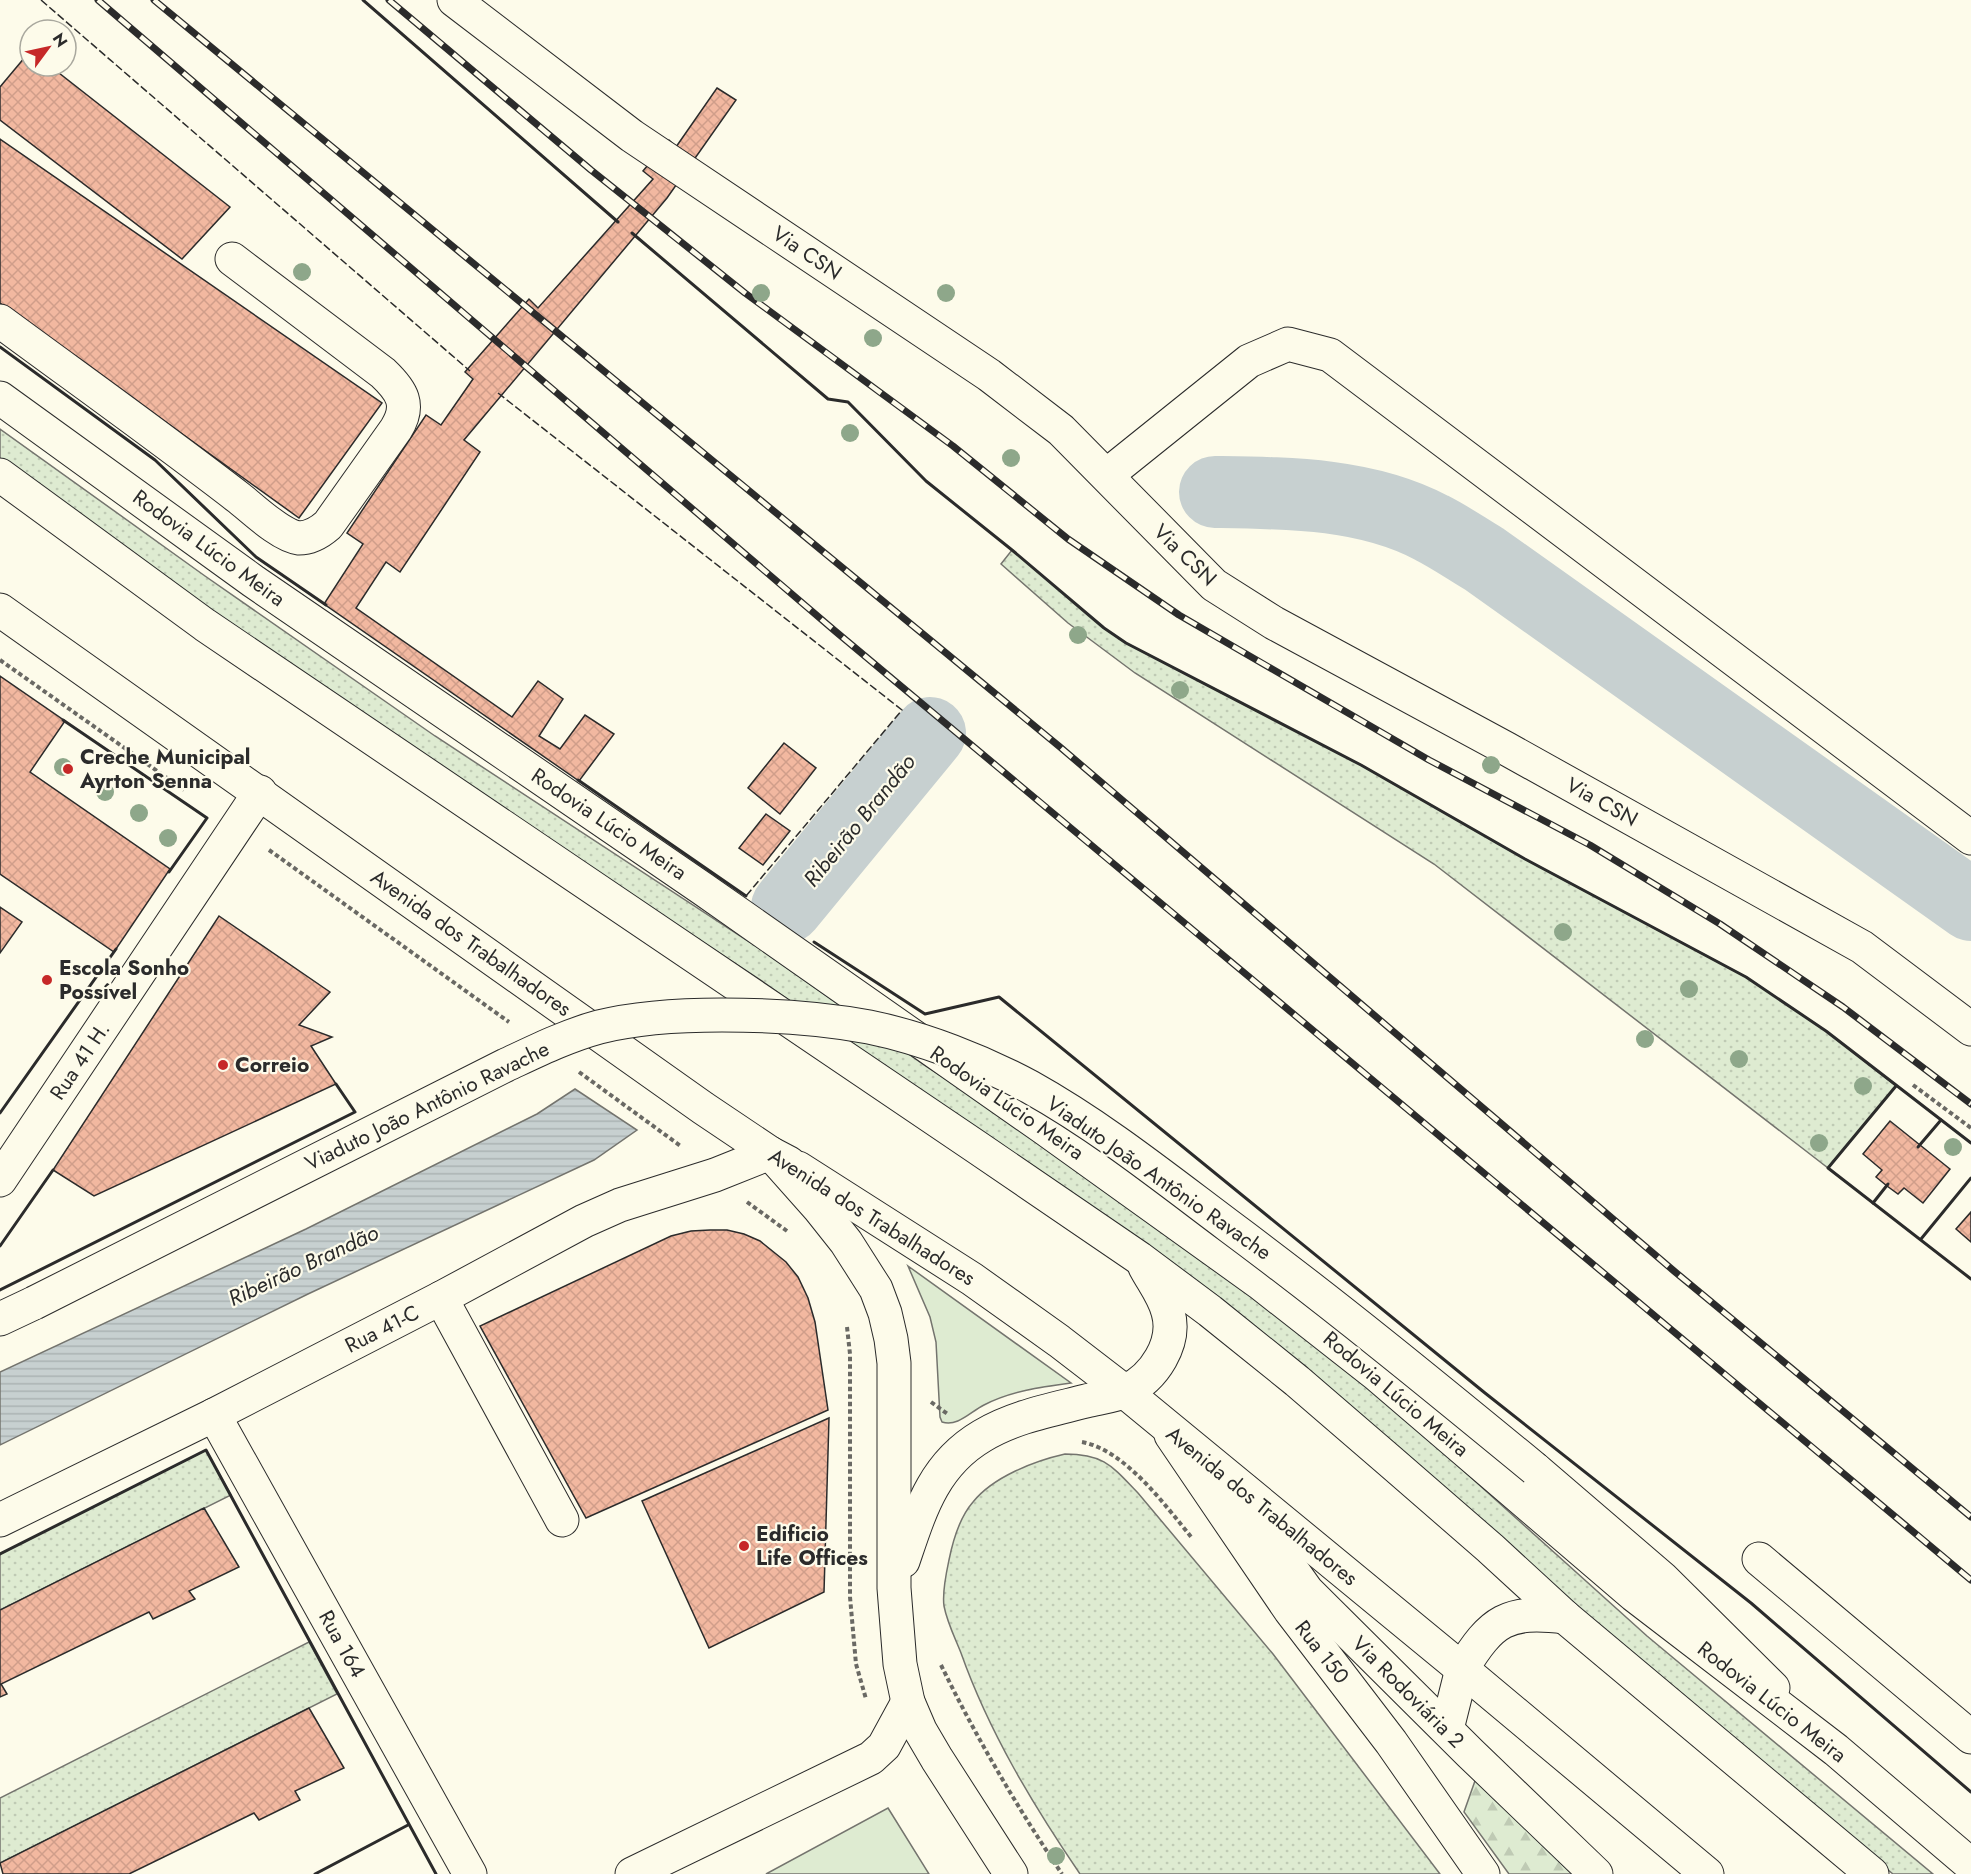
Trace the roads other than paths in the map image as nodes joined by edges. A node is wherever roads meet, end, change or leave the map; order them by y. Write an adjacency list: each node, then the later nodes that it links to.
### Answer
1 (454, 0): 5 (main road, Via CSN)
2 (232, 259): 3 (main road)
3 (0, 321)
4 (0, 398): 29 (main road, Rodovia Lúcio Meira)
5 (1107, 475): 9 (main road); 10 (main road, Via CSN)
6 (0, 476): 13 (main road, bridge)
7 (0, 610): 8 (main road, Avenida dos Trabalhadores)
8 (260, 792): 11 (main road, Avenida dos Trabalhadores); 12 (main road, Rua 41 H.)
9 (1971, 838)
10 (1971, 1029)
11 (779, 1158): 14 (main road, Rua 41-C); 16 (main road, Avenida dos Trabalhadores); 23 (main road)
12 (0, 1180)
13 (1139, 1258): 16 (main road); 24 (main road)
14 (441, 1298): 17 (main road, Rua 41-C); 21 (main road)
15 (0, 1319): 29 (main road, Viaduto João Antônio Ravache, bridge)
16 (1124, 1391): 18 (main road, Avenida dos Trabalhadores); 23 (main road)
17 (214, 1415): 20 (main road, Rua 41-C); 31 (main road, Rua 164)
18 (1166, 1427): 19 (main road, Avenida dos Trabalhadores); 34 (main road, Rua 150)
19 (1244, 1490): 25 (main road, Avenida dos Trabalhadores); 27 (main road, Via Rodoviária 2)
20 (0, 1520)
21 (562, 1520)
22 (1759, 1559): 28 (main road)
23 (894, 1588): 26 (main road)
24 (1564, 1617): 25 (main road); 37 (main road)
25 (1462, 1669): 27 (main road); 36 (main road, Avenida dos Trabalhadores)
26 (908, 1702): 32 (main road); 33 (main road)
27 (1447, 1729): 35 (main road, Via Rodoviária 2)
28 (1971, 1737)
29 (1836, 1750): 30 (main road, Rodovia Lúcio Meira)
30 (1971, 1865)
31 (470, 1874)
32 (632, 1874)
33 (1011, 1874)
34 (1483, 1874)
35 (1596, 1874)
36 (1707, 1874)
37 (1872, 1874)

